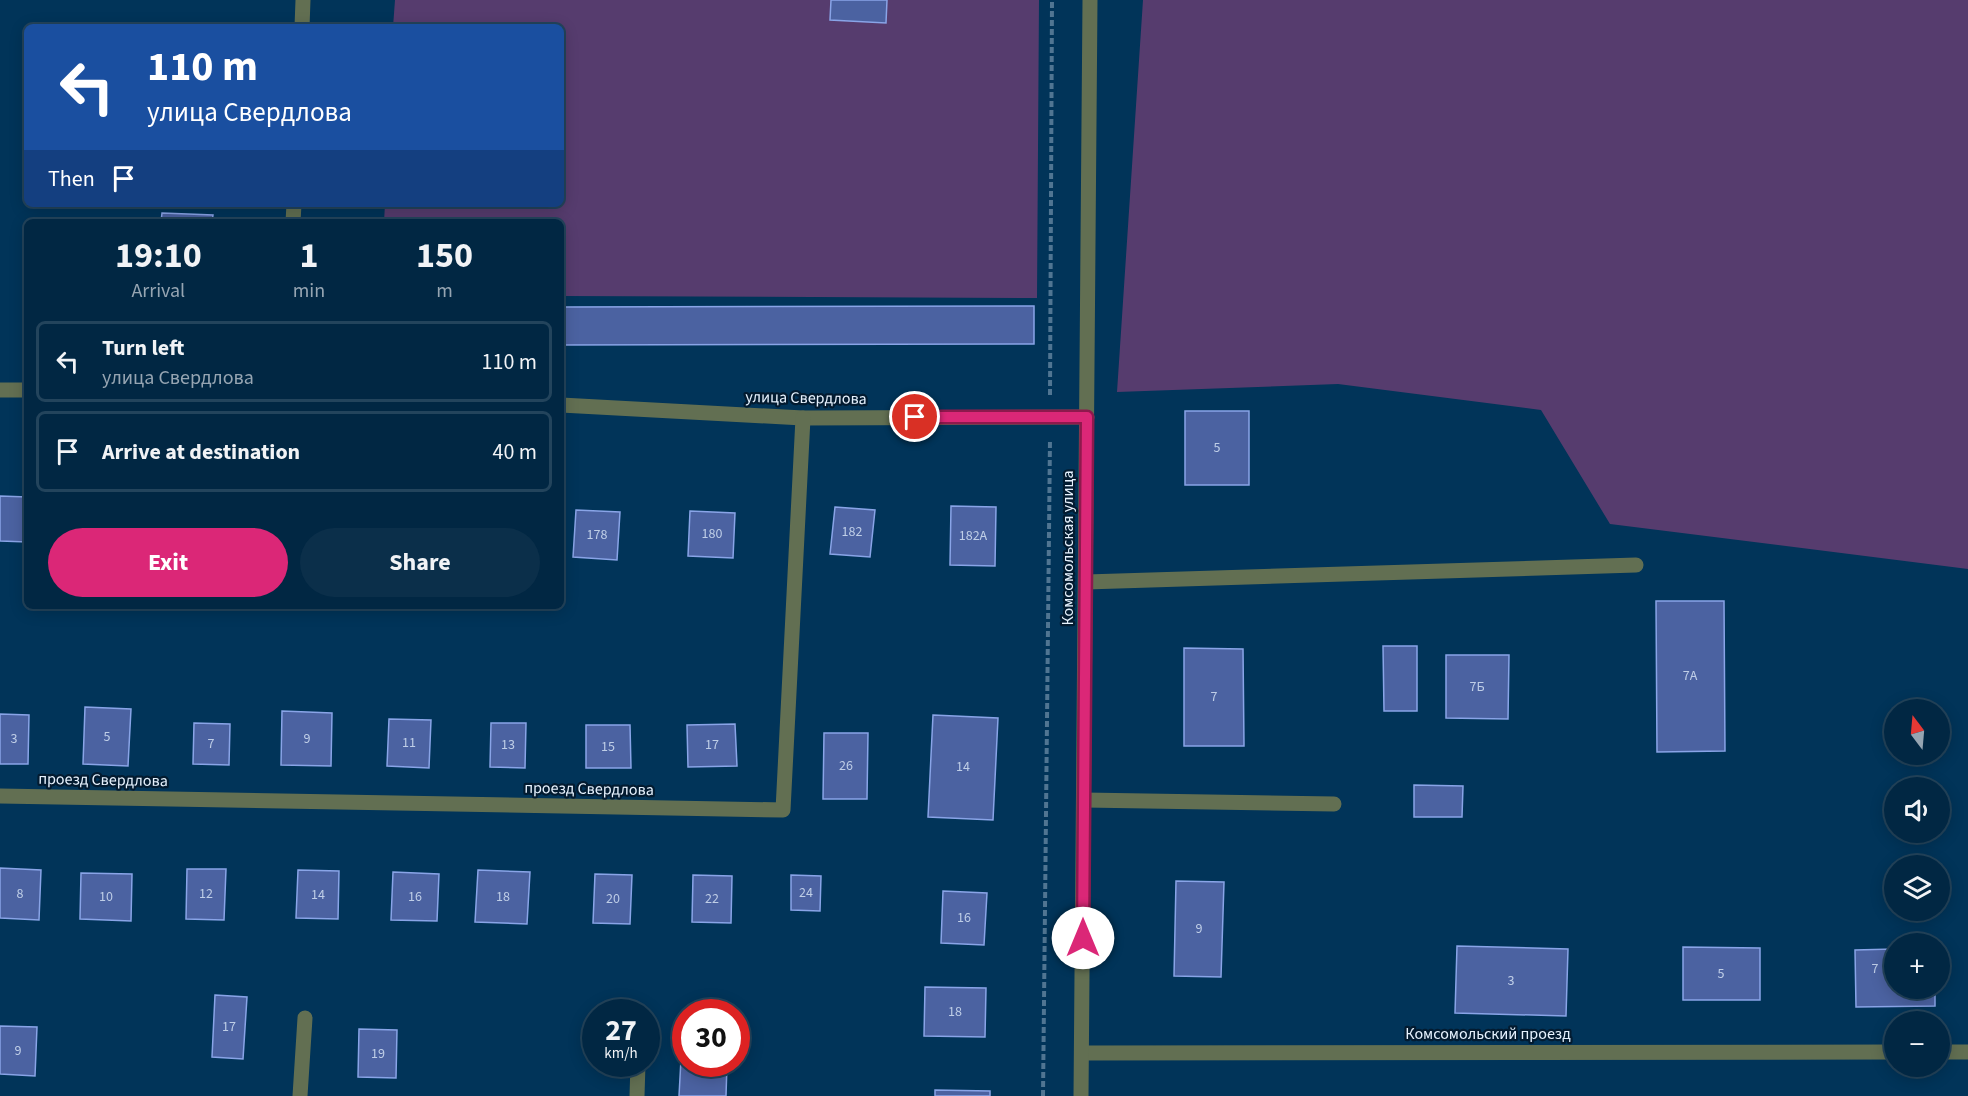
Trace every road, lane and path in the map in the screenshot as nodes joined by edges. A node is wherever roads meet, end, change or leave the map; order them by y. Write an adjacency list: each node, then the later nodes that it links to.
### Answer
1 (303, 0): 4 (street)
2 (1052, 0): 8 (path)
3 (1090, 0): 9 (street, Комсомольская улица)
4 (302, 24)
5 (0, 390): 6 (street)
6 (24, 390)
7 (564, 405): 10 (street, улица Свердлова)
8 (1050, 417): 9 (street, улица Свердлова); 10 (street, улица Свердлова); 24 (path)
9 (1087, 417): 12 (street, Комсомольская улица)
10 (803, 418): 13 (street, проезд Свердлова)
11 (1636, 565): 12 (street)
12 (1086, 582): 14 (street, Комсомольская улица)
13 (0, 796)
14 (1084, 800): 15 (street); 20 (street, Комсомольская улица)
15 (1334, 804)
16 (305, 1018): 22 (street)
17 (1884, 1052): 20 (street, Комсомольский проезд)
18 (1950, 1052): 19 (street)
19 (1968, 1052)
20 (1082, 1053): 25 (street, Комсомольская улица)
21 (638, 1077): 23 (street)
22 (300, 1096)
23 (637, 1096)
24 (1043, 1096)
25 (1081, 1096)

